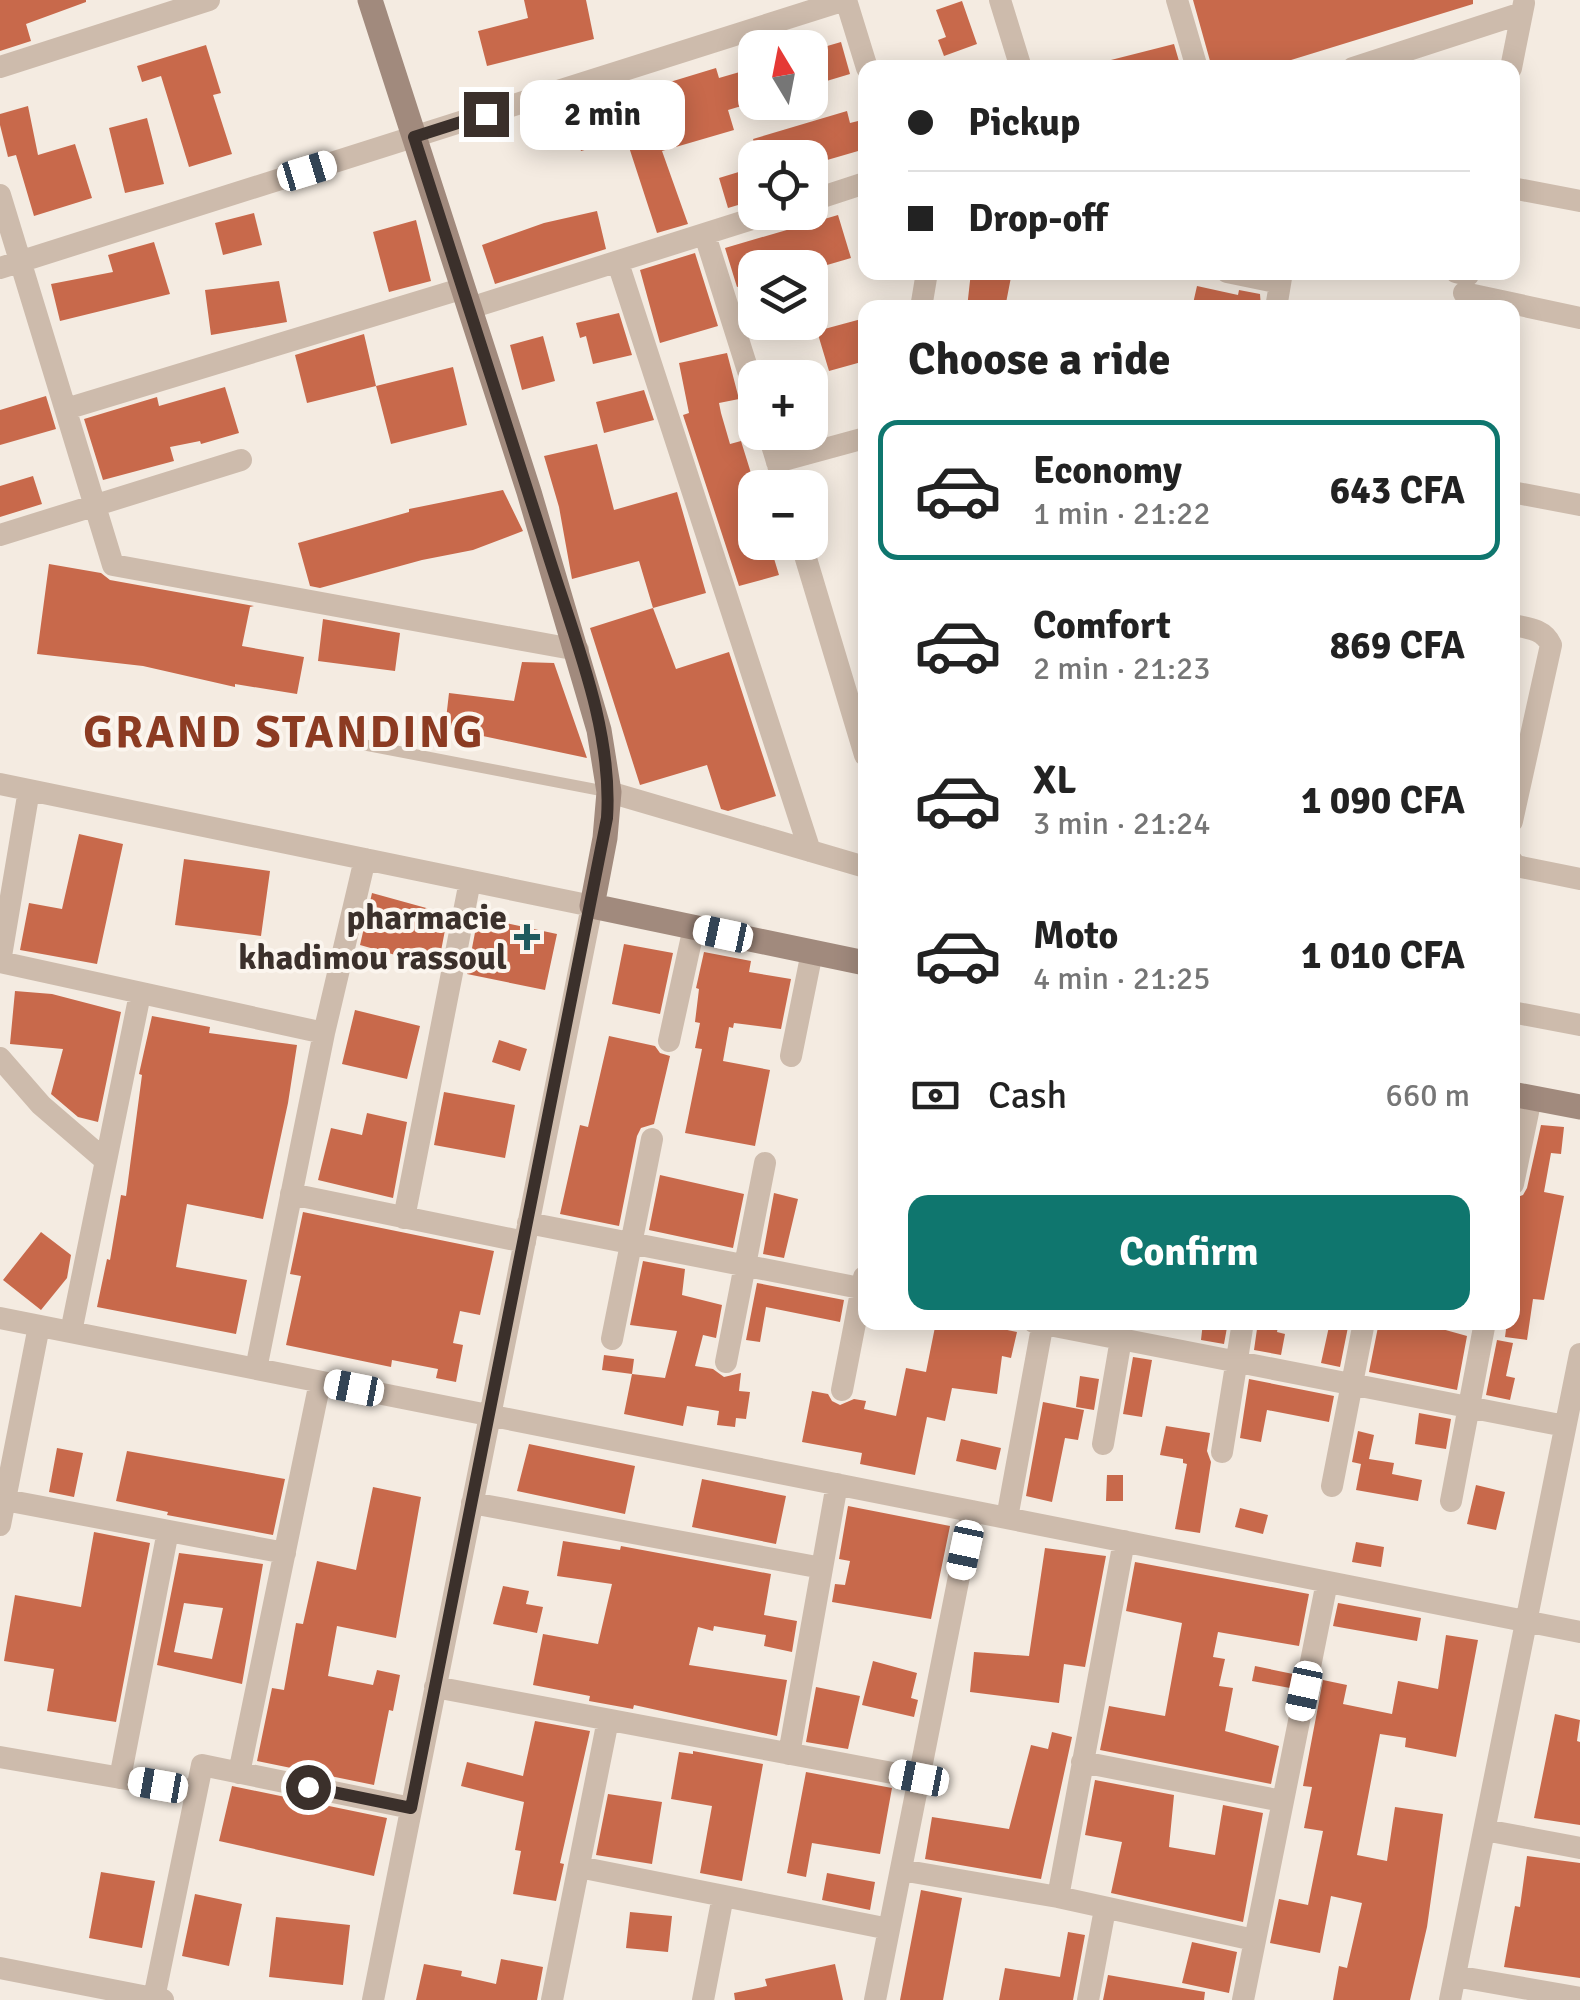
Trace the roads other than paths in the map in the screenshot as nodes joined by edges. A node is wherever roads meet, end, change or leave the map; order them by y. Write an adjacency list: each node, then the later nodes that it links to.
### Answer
1 (209, 0): 12 (street)
2 (370, 0): 13 (street)
3 (845, 0): 7 (street); 13 (street)
4 (1000, 0): 8 (street)
5 (1176, 0): 9 (street)
6 (1524, 6): 10 (street); 11 (street)
7 (864, 60)
8 (1019, 60)
9 (1195, 60)
10 (1376, 60)
11 (1513, 60)
12 (0, 67)
13 (414, 137): 22 (street); 24 (street)
14 (858, 185): 17 (street)
15 (1520, 189): 18 (street)
16 (0, 195): 22 (street)
17 (828, 195)
18 (1580, 200)
19 (738, 224): 20 (street)
20 (705, 235): 21 (street); 28 (street)
21 (618, 263): 24 (street); 48 (street)
22 (10, 265): 29 (street)
23 (1464, 284): 25 (street)
24 (467, 298): 29 (street); 41 (street)
25 (1519, 300)
26 (1520, 300): 27 (street)
27 (1580, 318)
28 (745, 360)
29 (66, 410): 37 (street)
30 (858, 440): 33 (street)
31 (773, 450): 33 (street)
32 (241, 460): 37 (street)
33 (777, 462): 34 (street)
34 (779, 470)
35 (1520, 494): 36 (street)
36 (1580, 505)
37 (95, 506): 38 (street); 41 (street)
38 (0, 536)
39 (807, 560): 42 (street)
40 (1520, 627): 45 (street)
41 (578, 650): 47 (street)
42 (855, 693)
43 (364, 744): 47 (lane)
44 (0, 784): 46 (street)
45 (1520, 786)
46 (29, 790): 49 (street); 57 (street)
47 (609, 792): 48 (street); 54 (street)
48 (810, 850): 50 (street)
49 (365, 859): 53 (street); 62 (street)
50 (858, 864)
51 (1520, 867): 52 (street)
52 (1580, 879)
53 (470, 881): 54 (street); 72 (street)
54 (592, 906): 55 (street); 73 (street)
55 (694, 927): 56 (street); 63 (street)
56 (812, 952): 58 (street); 64 (street)
57 (0, 962): 59 (street)
58 (858, 962)
59 (140, 994): 62 (street); 69 (street)
60 (1520, 1014): 61 (street)
61 (1580, 1025)
62 (324, 1032): 71 (street)
63 (669, 1041)
64 (791, 1056)
65 (0, 1058): 69 (street)
66 (1522, 1096): 67 (street)
67 (1580, 1107)
68 (652, 1139): 74 (street)
69 (106, 1161): 85 (street)
70 (766, 1163): 75 (street)
71 (291, 1194): 72 (street); 91 (street)
72 (404, 1218): 73 (street)
73 (526, 1232): 74 (street); 96 (street)
74 (631, 1243): 75 (street); 86 (street)
75 (745, 1266): 76 (street); 89 (street)
76 (858, 1283)
77 (858, 1313): 94 (street)
78 (0, 1318): 79 (street)
79 (39, 1326): 85 (street); 102 (street)
80 (1039, 1330): 106 (street)
81 (1073, 1330): 87 (street)
82 (1241, 1330): 90 (street)
83 (1362, 1330): 93 (street)
84 (1484, 1330): 95 (street)
85 (71, 1332): 91 (street)
86 (612, 1339)
87 (1121, 1340): 90 (street); 98 (street)
88 (1580, 1354): 97 (street)
89 (726, 1362)
90 (1235, 1362): 93 (street); 99 (street)
91 (256, 1369): 92 (street)
92 (320, 1382): 96 (street); 110 (street)
93 (1352, 1385): 95 (street); 101 (street)
94 (842, 1390)
95 (1469, 1408): 97 (street); 103 (street)
96 (490, 1416): 100 (street); 104 (street)
97 (1565, 1426): 113 (street)
98 (1103, 1444)
99 (1222, 1452)
100 (837, 1484): 105 (street); 111 (street)
101 (1332, 1486)
102 (2, 1500): 107 (street); 108 (street)
103 (1451, 1501)
104 (472, 1503): 111 (street); 115 (street)
105 (972, 1511): 106 (street); 122 (street)
106 (1006, 1518): 109 (street)
107 (0, 1525)
108 (168, 1531): 110 (street); 121 (street)
109 (1124, 1541): 112 (street); 119 (street)
110 (285, 1553): 120 (street)
111 (822, 1568): 117 (street)
112 (1327, 1582): 113 (street); 124 (street)
113 (1526, 1622): 114 (street); 126 (street)
114 (1580, 1632)
115 (436, 1687): 116 (street); 125 (street)
116 (608, 1720): 117 (street); 128 (street)
117 (789, 1754): 122 (street)
118 (0, 1757): 121 (street)
119 (1082, 1762): 124 (street); 131 (street)
120 (240, 1773): 123 (street); 125 (street)
121 (120, 1778): 123 (street)
122 (919, 1778): 129 (street)
123 (196, 1791): 139 (street)
124 (1282, 1801): 134 (street)
125 (411, 1808): 140 (street)
126 (1484, 1830): 127 (street); 136 (street)
127 (1580, 1848)
128 (579, 1868): 130 (street); 141 (street)
129 (901, 1870): 131 (street); 133 (street)
130 (723, 1896): 133 (street); 142 (street)
131 (1058, 1897): 132 (street)
132 (1105, 1909): 134 (street); 144 (street)
133 (890, 1928): 143 (street)
134 (1254, 1940): 145 (street)
135 (0, 1968): 137 (street)
136 (1455, 1976): 138 (street); 146 (street)
137 (76, 1992): 139 (street)
138 (1580, 1998)
139 (158, 1999)
140 (373, 2000)
141 (552, 2000)
142 (703, 2000)
143 (875, 2000)
144 (1088, 2000)
145 (1243, 2000)
146 (1450, 2000)

